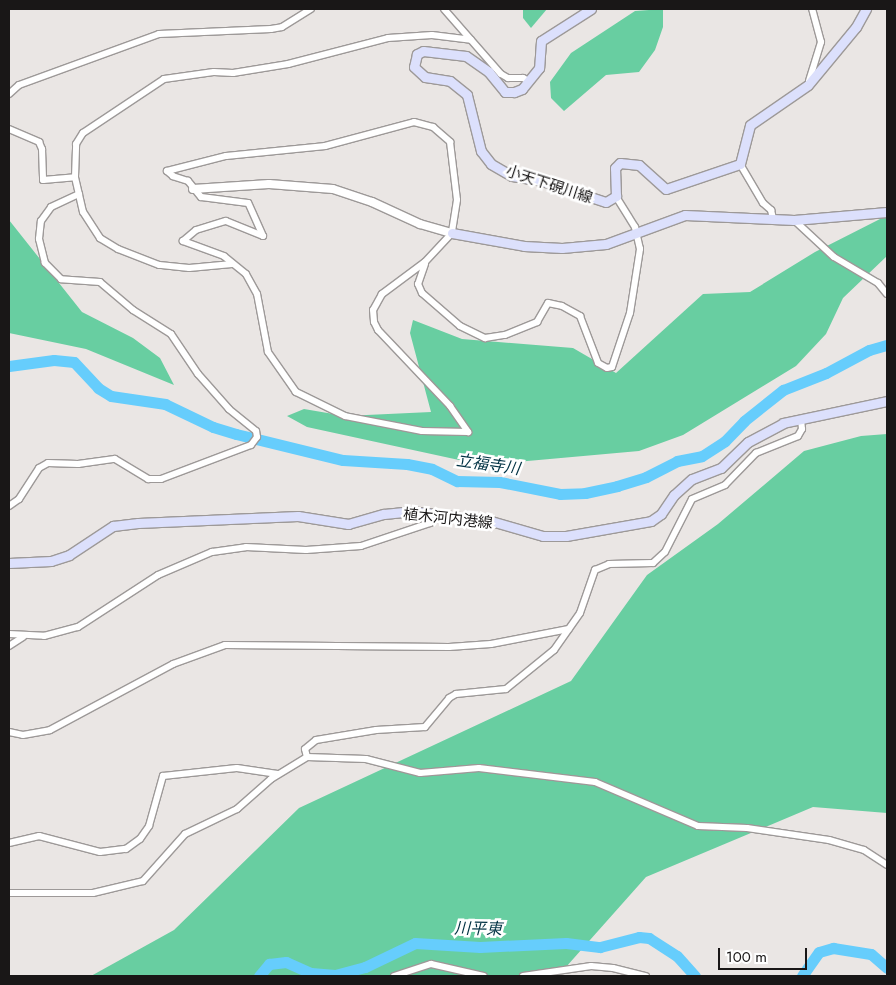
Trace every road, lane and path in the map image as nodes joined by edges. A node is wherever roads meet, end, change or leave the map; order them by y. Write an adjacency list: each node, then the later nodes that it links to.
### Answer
1 (311, 9): 9 (street)
2 (444, 9): 6 (street)
3 (591, 9): 7 (main road)
4 (812, 9): 8 (street)
5 (866, 9): 8 (main road)
6 (471, 40): 7 (street); 12 (street)
7 (529, 81): 15 (main road, 小天下硯川線)
8 (808, 85): 11 (main road)
9 (9, 94)
10 (9, 129): 12 (street)
11 (740, 164): 15 (main road, 小天下硯川線); 17 (street)
12 (75, 177): 14 (street)
13 (193, 189): 20 (street); 20 (street); 22 (street)
14 (79, 194): 22 (street); 26 (street)
15 (616, 196): 19 (street)
16 (887, 212): 18 (main road)
17 (773, 219): 18 (main road); 19 (main road)
18 (794, 220): 23 (street)
19 (638, 232): 20 (main road); 21 (street)
20 (452, 233): 21 (street)
21 (425, 262): 22 (street)
22 (232, 264)
23 (887, 294)
24 (887, 401): 25 (main road, 植木河内港線)
25 (801, 418): 27 (main road, 植木河内港線); 29 (street)
26 (9, 506)
27 (441, 515): 28 (main road, 植木河内港線); 31 (street)
28 (9, 563)
29 (569, 629): 33 (street); 34 (street)
30 (9, 634): 31 (street)
31 (23, 637): 32 (street)
32 (9, 646)
33 (9, 732)
34 (307, 757): 35 (street); 37 (street)
35 (278, 774): 36 (street); 38 (street)
36 (9, 843)
37 (887, 865)
38 (9, 893)
39 (394, 976): 40 (street)
40 (484, 976)
41 (523, 976): 42 (street)
42 (646, 976)

